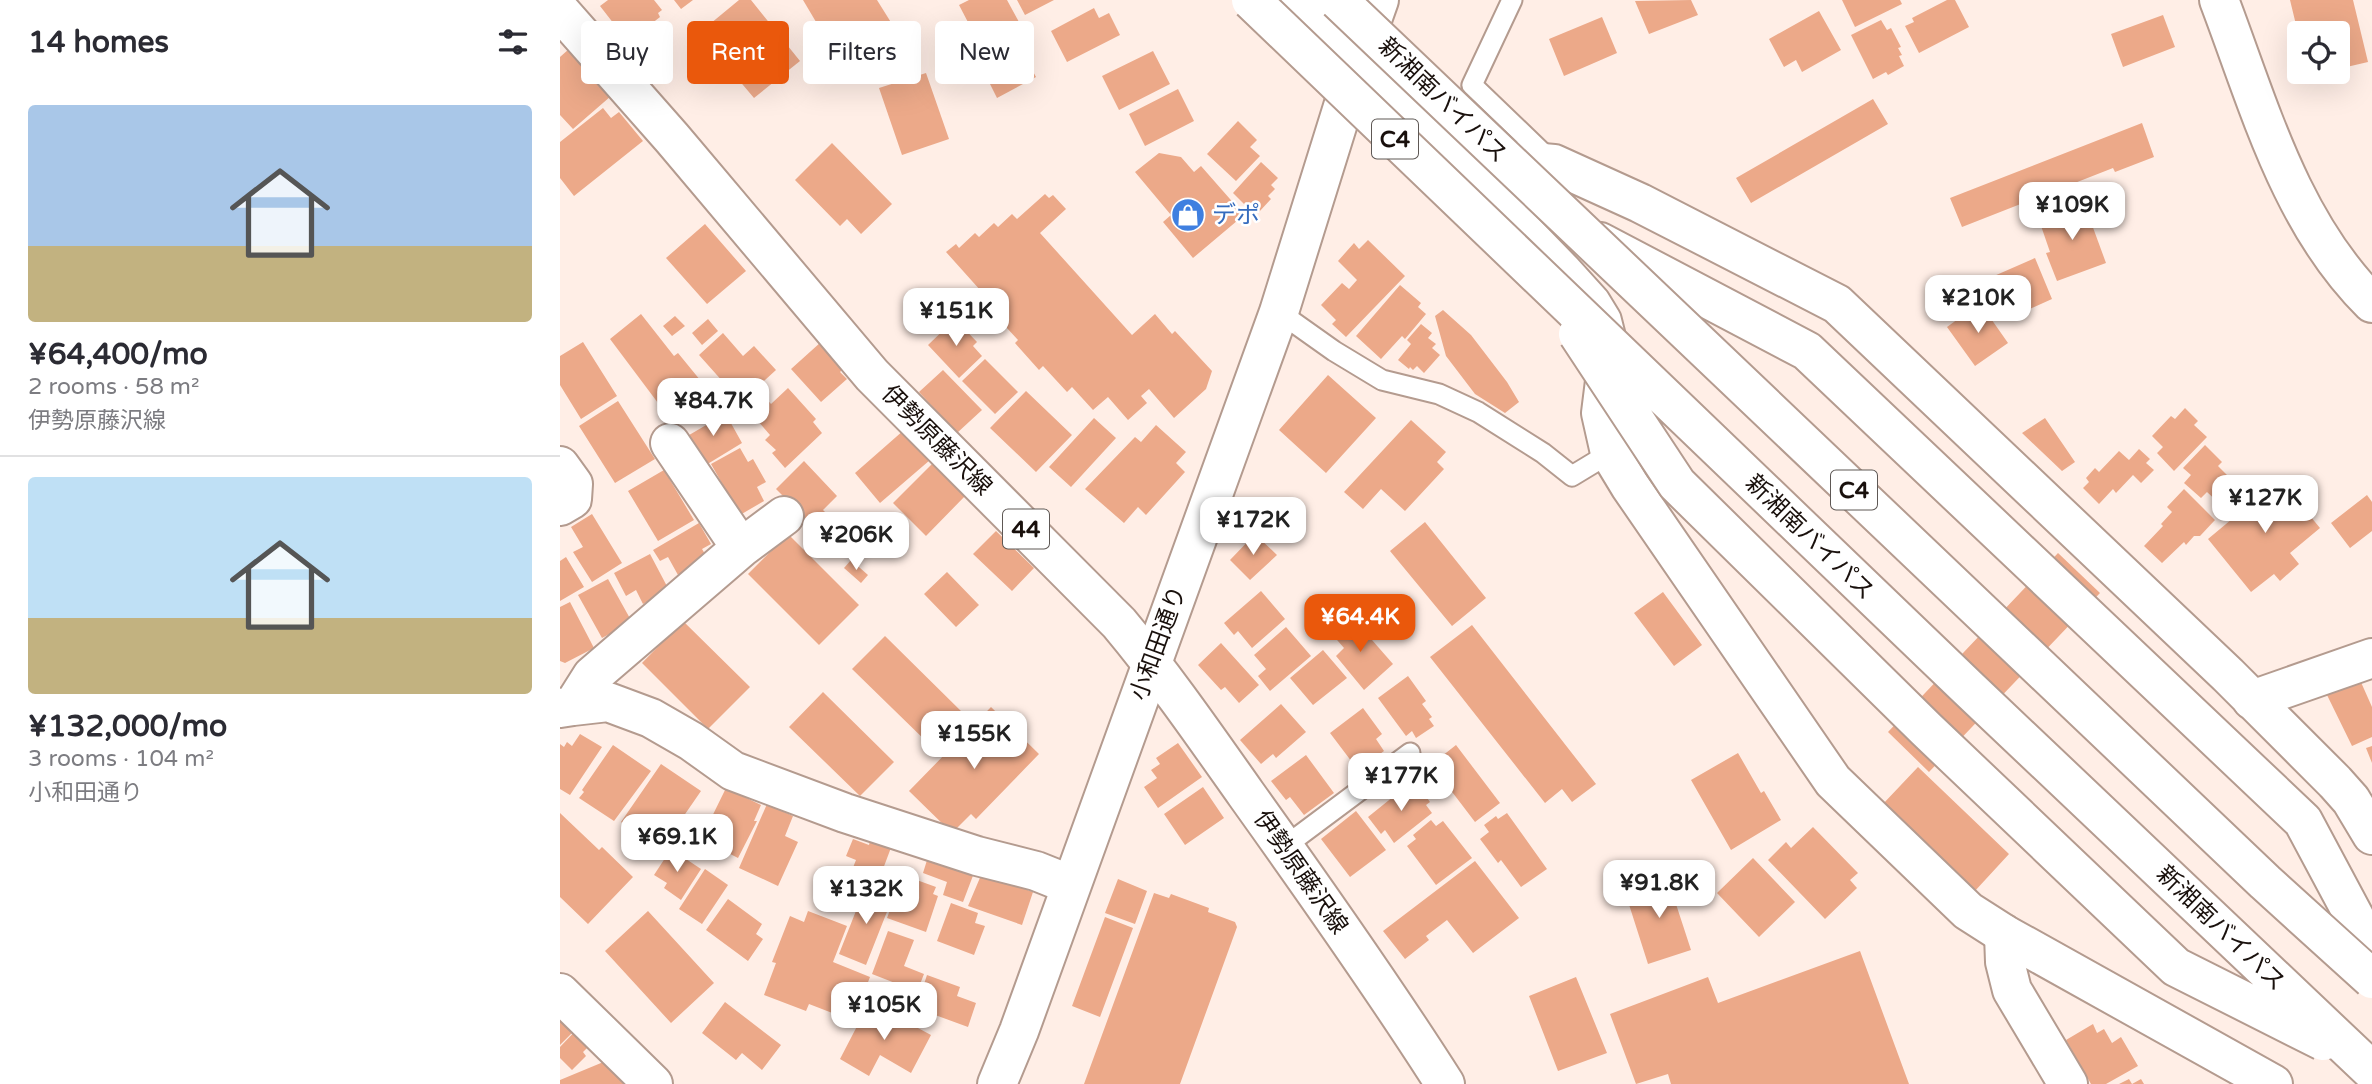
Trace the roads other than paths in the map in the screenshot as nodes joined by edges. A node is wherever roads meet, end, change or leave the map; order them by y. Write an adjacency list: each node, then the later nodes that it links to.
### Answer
1 (1251, 0): 13 (main road, 新湘南バイパス / C4, bridge)
2 (1293, 0): 8 (main road)
3 (1338, 0): 12 (main road, 新湘南バイパス / C4, bridge)
4 (1379, 0): 8 (main road, 小和田通り)
5 (1512, 0): 10 (lane)
6 (2219, 0): 14 (main road)
7 (562, 17): 23 (main road, 伊勢原藤沢線 / 44)
8 (1356, 65): 9 (main road); 15 (main road, 小和田通り)
9 (1397, 102): 10 (main road); 11 (main road)
10 (1554, 164): 11 (main road); 24 (main road)
11 (1511, 218): 17 (main road)
12 (1583, 233): 31 (main road, bridge); 32 (main road, 新湘南バイパス / C4, bridge)
13 (1540, 277): 34 (main road, 新湘南バイパス / C4, bridge); 34 (main road, bridge)
14 (2372, 303)
15 (1279, 312): 17 (lane); 23 (main road, 小和田通り)
16 (670, 443): 21 (main road)
17 (1610, 453): 30 (main road)
18 (560, 466): 19 (main road)
19 (560, 506)
20 (784, 516): 21 (main road)
21 (741, 548): 25 (main road)
22 (2372, 657): 24 (main road)
23 (1151, 661): 28 (main road, 伊勢原藤沢線 / 44); 29 (main road, 小和田通り)
24 (2252, 700): 27 (main road)
25 (566, 707): 29 (main road)
26 (1410, 753): 28 (lane)
27 (2372, 835)
28 (1284, 847): 37 (main road, 伊勢原藤沢線 / 44)
29 (1071, 885): 36 (main road, 小和田通り)
30 (2004, 934): 38 (main road); 39 (main road)
31 (2372, 950)
32 (2372, 979)
33 (560, 993): 35 (main road)
34 (2365, 1064)
35 (653, 1084)
36 (997, 1084)
37 (1445, 1084)
38 (2068, 1084)
39 (2273, 1084)

